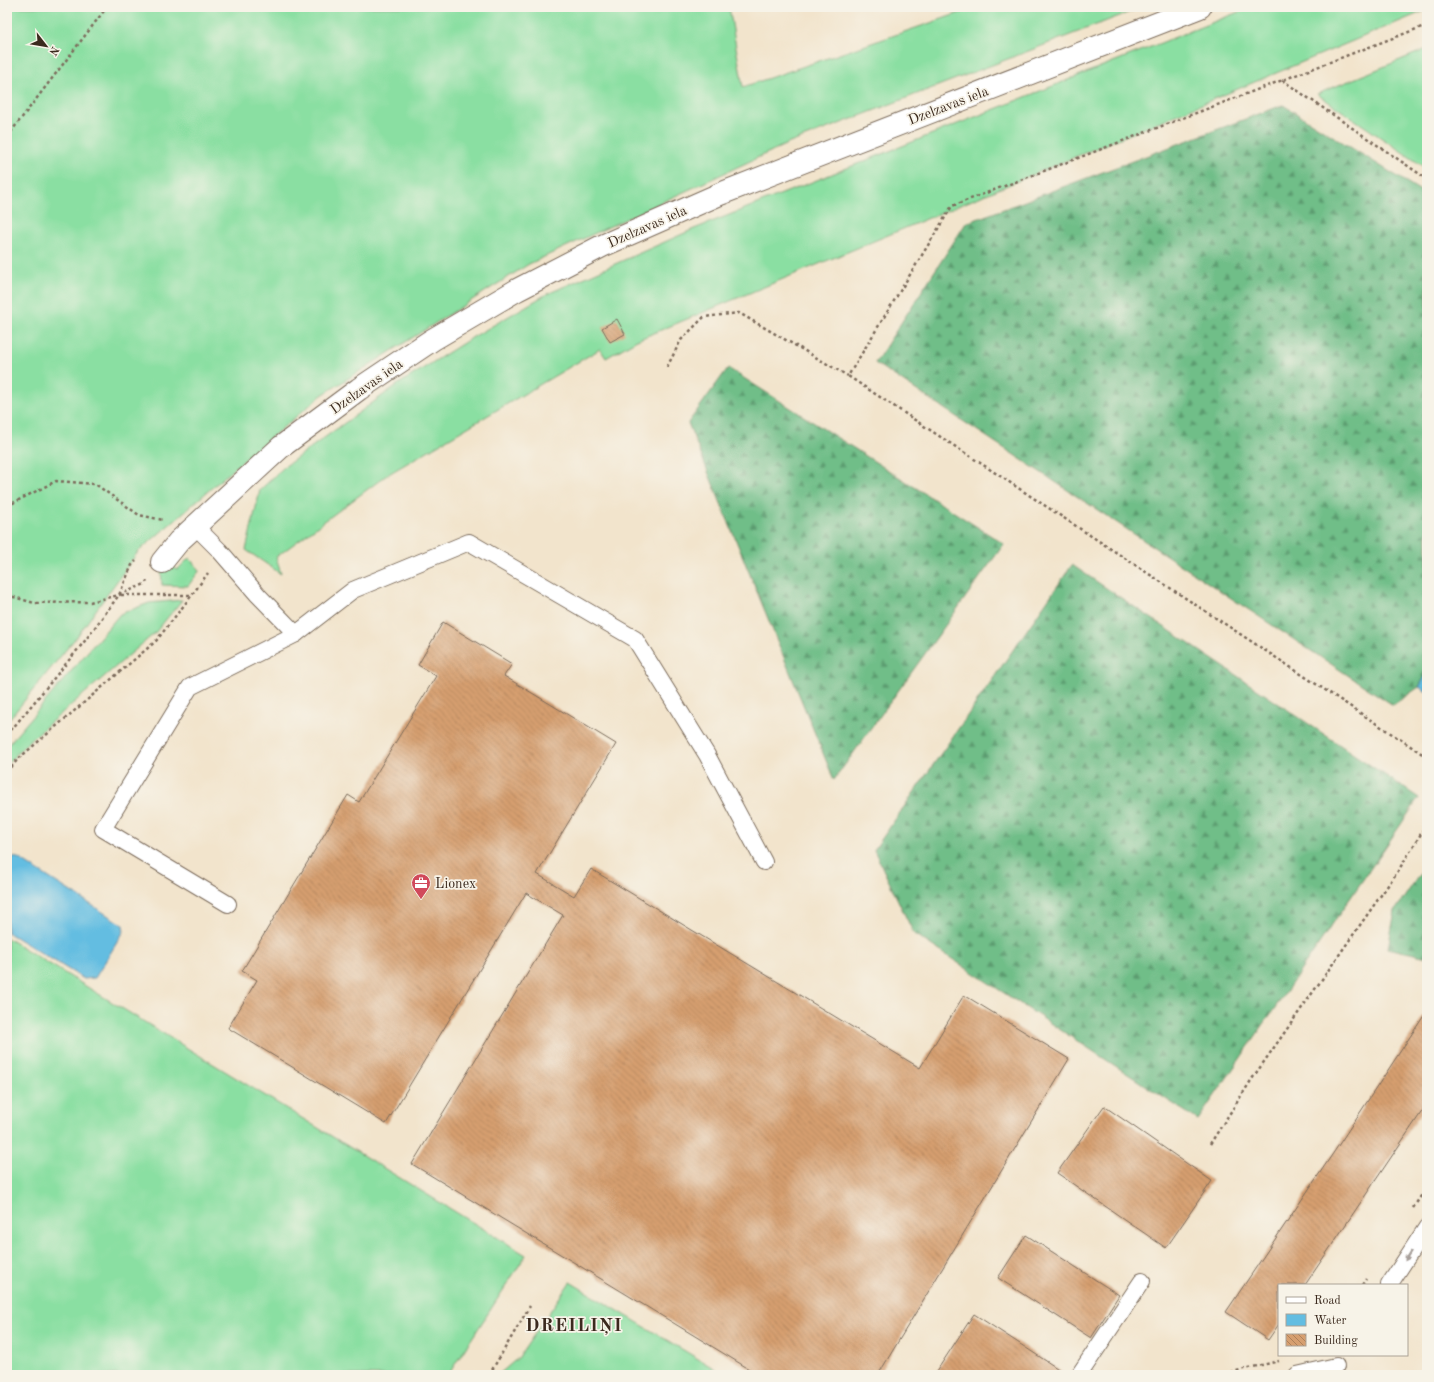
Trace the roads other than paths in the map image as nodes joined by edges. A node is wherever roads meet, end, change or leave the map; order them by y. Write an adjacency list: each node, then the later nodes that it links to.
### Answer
1 (1200, 7): 2 (street, Dzelzavas iela)
2 (195, 526): 3 (street, Dzelzavas iela); 4 (lane)
3 (162, 562)
4 (296, 634): 5 (lane); 6 (lane)
5 (764, 862)
6 (228, 904)
7 (1427, 1227): 9 (lane, one-way to 9)
8 (1142, 1281): 11 (lane)
9 (1390, 1284)
10 (1336, 1365): 12 (lane)
11 (1079, 1375)
12 (1297, 1375)

